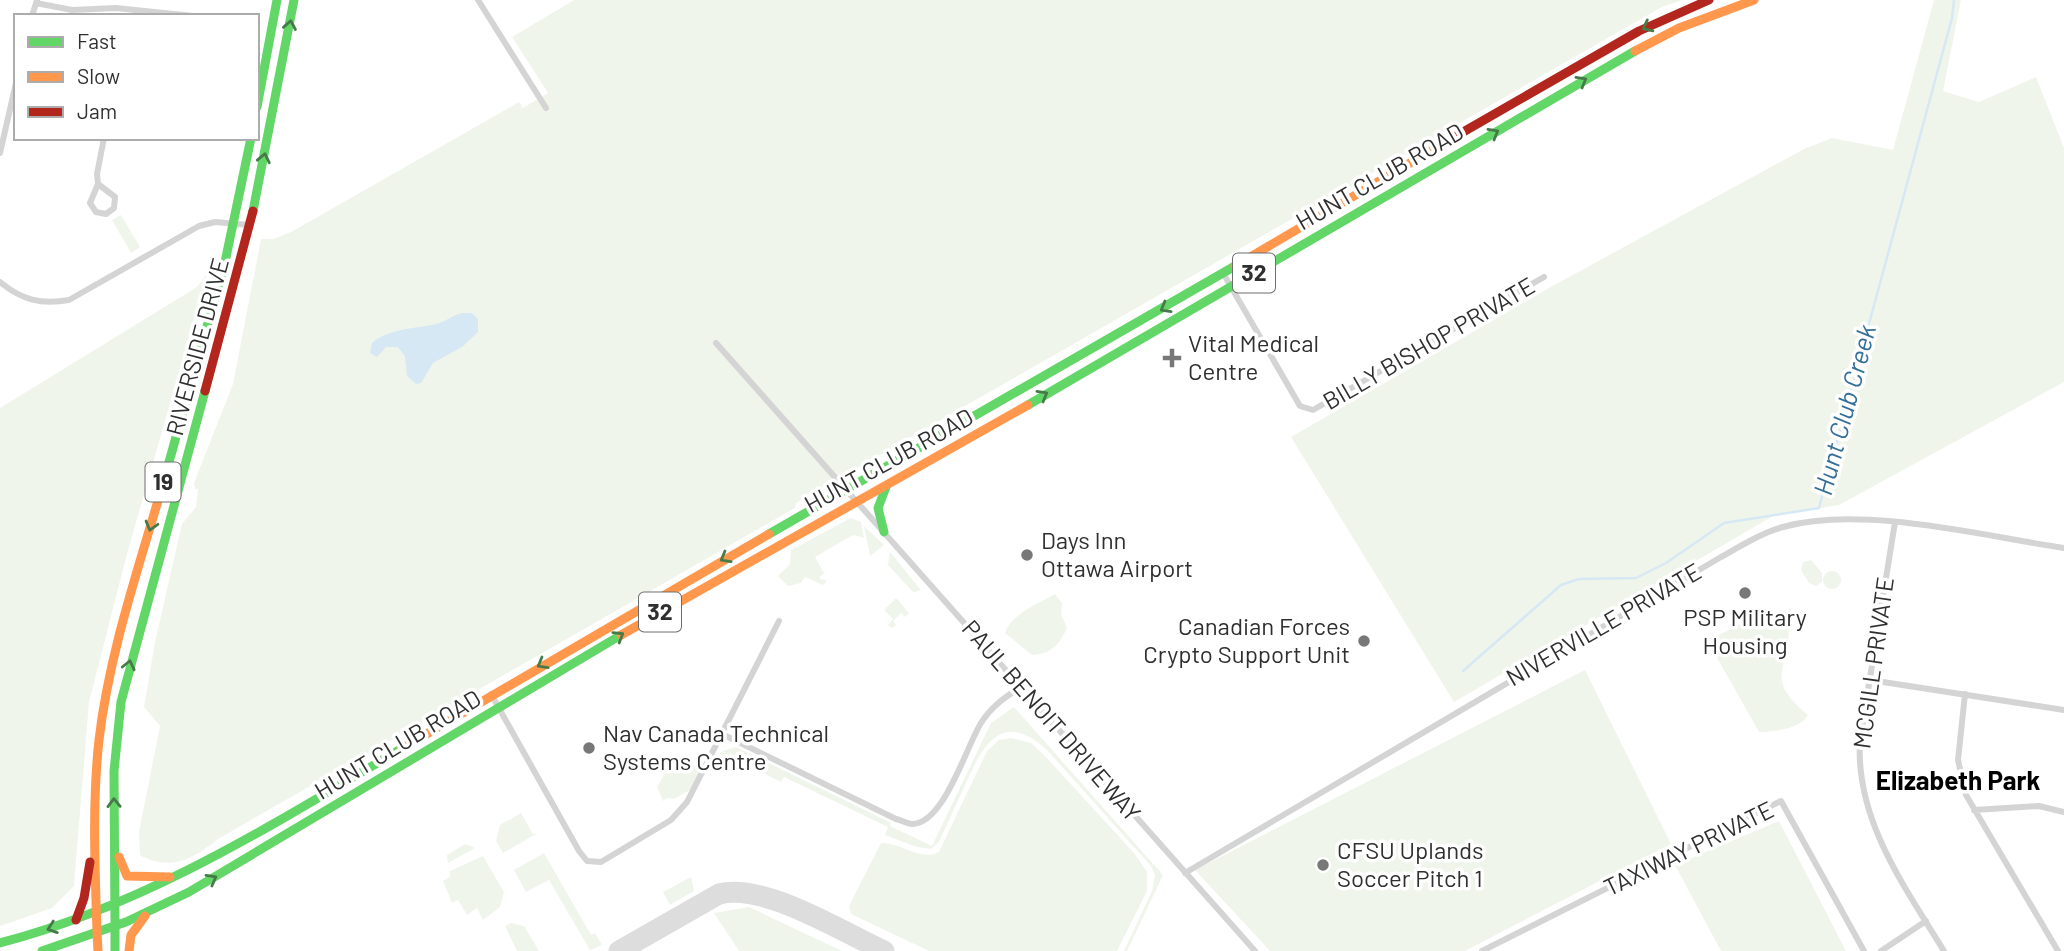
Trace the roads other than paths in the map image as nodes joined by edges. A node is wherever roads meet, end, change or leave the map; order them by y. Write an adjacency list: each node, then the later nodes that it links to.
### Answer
1 (277, 0): 9 (main road)
2 (294, 0): 16 (main road, RIVERSIDE DRIVE / 19, one-way to 2)
3 (478, 0): 10 (street)
4 (1709, 0): 17 (main road, HUNT CLUB ROAD / 32, one-way to 17)
5 (1754, 0): 20 (main road, HUNT CLUB ROAD / 32, one-way to 5)
6 (36, 1): 7 (street)
7 (174, 14)
8 (14, 92): 13 (street)
9 (259, 96)
10 (546, 108)
11 (104, 140): 14 (street)
12 (251, 140): 15 (main road, RIVERSIDE DRIVE / 19)
13 (0, 153)
14 (98, 184): 14 (street)
15 (233, 224): 16 (street); 19 (street); 41 (main road, RIVERSIDE DRIVE / 19, one-way to 41)
16 (250, 225): 40 (main road, RIVERSIDE DRIVE / 19, one-way to 16)
17 (1223, 273): 20 (street, BILLY BISHOP PRIVATE); 23 (main road, HUNT CLUB ROAD / 32, one-way to 23)
18 (1544, 277): 20 (street, BILLY BISHOP PRIVATE)
19 (0, 282)
20 (1231, 286): 22 (main road, HUNT CLUB ROAD / 32, one-way to 20)
21 (716, 344): 23 (street, PAUL BENOIT DRIVEWAY)
22 (888, 484): 24 (main road, HUNT CLUB ROAD / 32); 26 (main road)
23 (848, 490): 24 (street, PAUL BENOIT DRIVEWAY); 31 (main road, HUNT CLUB ROAD / 32, one-way to 31)
24 (857, 500): 26 (street, PAUL BENOIT DRIVEWAY); 33 (main road, HUNT CLUB ROAD / 32, one-way to 24)
25 (1895, 522): 27 (street, NIVERVILLE PRIVATE); 29 (street, MCGILL PRIVATE); 42 (street, NIVERVILLE PRIVATE)
26 (884, 532): 30 (street, PAUL BENOIT DRIVEWAY)
27 (2064, 548)
28 (779, 621): 35 (street)
29 (1870, 680): 32 (street); 48 (street, MCGILL PRIVATE)
30 (1021, 687): 35 (street); 42 (street, PAUL BENOIT DRIVEWAY)
31 (492, 694): 33 (street); 36 (main road, HUNT CLUB ROAD / 32)
32 (1965, 694): 34 (street); 38 (street)
33 (499, 707): 35 (street); 37 (main road, HUNT CLUB ROAD / 32)
34 (2064, 710)
35 (722, 734)
36 (337, 787): 37 (main road); 43 (main road, HUNT CLUB ROAD / 32)
37 (344, 799): 45 (main road, HUNT CLUB ROAD / 32, one-way to 37)
38 (1975, 810): 39 (street); 61 (street)
39 (2064, 812)
40 (115, 832): 43 (main road); 44 (main road, RIVERSIDE DRIVE / 19)
41 (94, 841): 46 (main road, RIVERSIDE DRIVE / 19); 47 (main road)
42 (1185, 873): 56 (street, PAUL BENOIT DRIVEWAY)
43 (178, 877): 44 (main road, HUNT CLUB ROAD / 32)
44 (115, 906): 46 (main road, HUNT CLUB ROAD / 32); 49 (main road, RIVERSIDE DRIVE / 19)
45 (151, 911): 49 (main road, HUNT CLUB ROAD / 32); 55 (main road)
46 (96, 913): 47 (main road, HUNT CLUB ROAD / 32); 50 (main road, RIVERSIDE DRIVE / 19)
47 (76, 920): 51 (main road, HUNT CLUB ROAD / 32, one-way to 51)
48 (1926, 921): 59 (street); 60 (street, MCGILL PRIVATE)
49 (115, 926): 50 (main road, HUNT CLUB ROAD / 32); 54 (main road, RIVERSIDE DRIVE / 19)
50 (97, 932): 52 (main road, HUNT CLUB ROAD / 32); 53 (main road, RIVERSIDE DRIVE / 19)
51 (0, 943)
52 (42, 951)
53 (98, 951)
54 (115, 951)
55 (128, 951)
56 (1255, 951)
57 (1482, 951): 58 (street, TAXIWAY PRIVATE)
58 (1864, 951)
59 (1881, 951)
60 (1944, 951)
61 (2058, 951)

